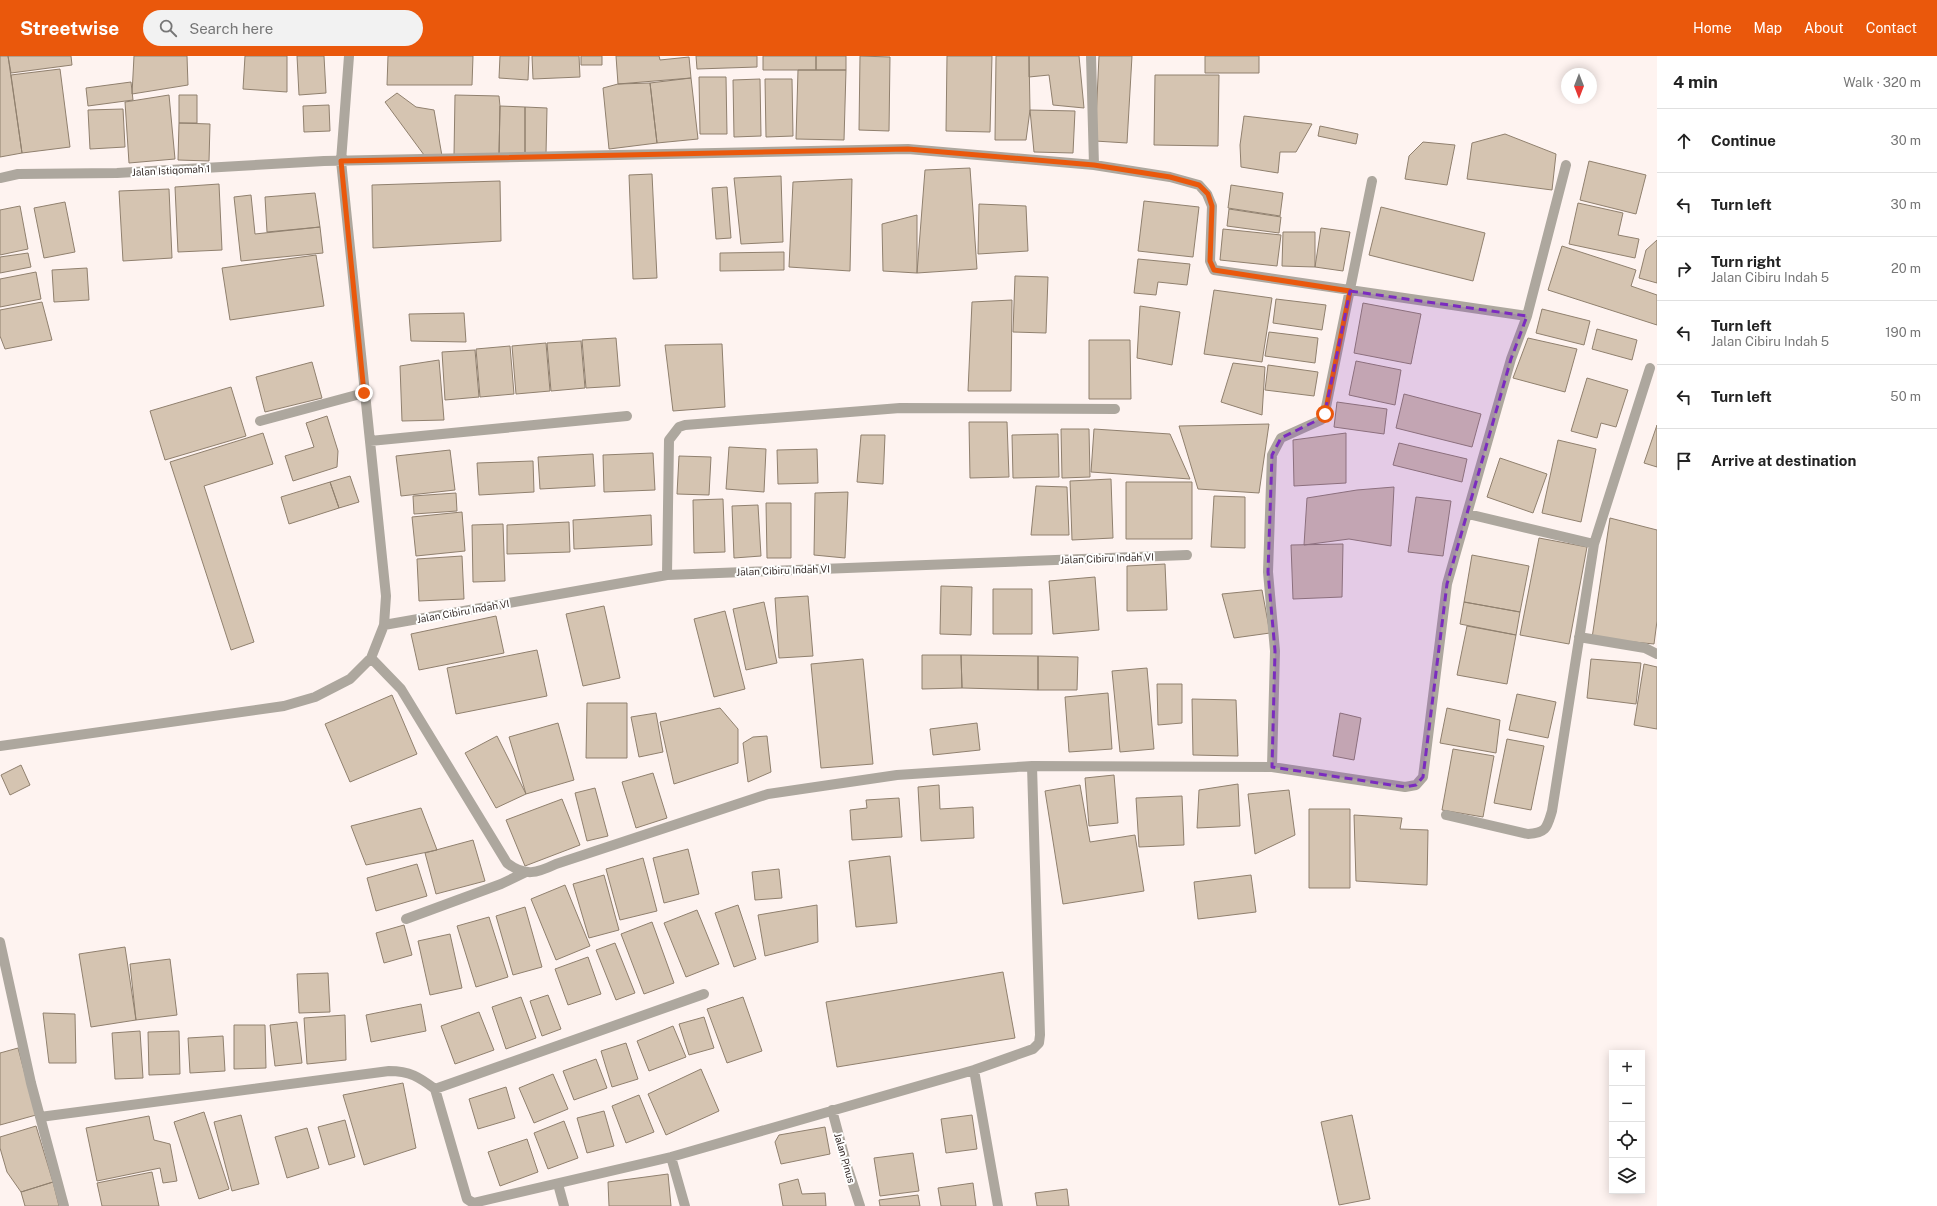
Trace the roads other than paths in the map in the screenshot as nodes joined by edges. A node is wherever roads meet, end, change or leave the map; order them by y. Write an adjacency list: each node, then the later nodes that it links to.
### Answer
1 (349, 56): 3 (street)
2 (1091, 56): 4 (street)
3 (341, 161): 4 (street, Jalan Istiqomah 1); 6 (street, Jalan Istiqomah 1); 11 (street)
4 (1094, 165): 8 (street, Jalan Istiqomah 1)
5 (1566, 165): 9 (street)
6 (0, 178)
7 (1372, 181): 8 (street)
8 (1350, 291): 9 (street); 26 (street)
9 (1527, 316): 16 (street)
10 (1650, 368): 17 (street)
11 (364, 393): 14 (street); 15 (street)
12 (1115, 409): 19 (street)
13 (627, 416): 15 (street)
14 (260, 421)
15 (370, 441): 20 (street)
16 (1468, 514): 17 (street); 26 (street)
17 (1594, 544): 21 (street)
18 (1187, 555): 19 (street, Jalan Cibiru Indah VI)
19 (667, 575): 20 (street, Jalan Cibiru Indah VI)
20 (384, 625): 23 (street)
21 (1579, 637): 22 (street); 27 (street)
22 (1657, 654)
23 (371, 658): 24 (street); 28 (street)
24 (0, 746)
25 (1032, 766): 26 (street); 28 (street); 32 (street)
26 (1272, 767)
27 (1446, 815)
28 (526, 872): 29 (street)
29 (406, 919)
30 (0, 942): 35 (street)
31 (704, 994): 33 (street)
32 (974, 1070): 34 (street); 42 (street)
33 (436, 1090): 35 (street); 37 (street)
34 (832, 1110): 36 (street); 41 (street, Jalan Pinus)
35 (40, 1117): 38 (street)
36 (671, 1157): 37 (street); 40 (street)
37 (558, 1184): 39 (street)
38 (64, 1206)
39 (564, 1206)
40 (685, 1206)
41 (860, 1206)
42 (998, 1206)

